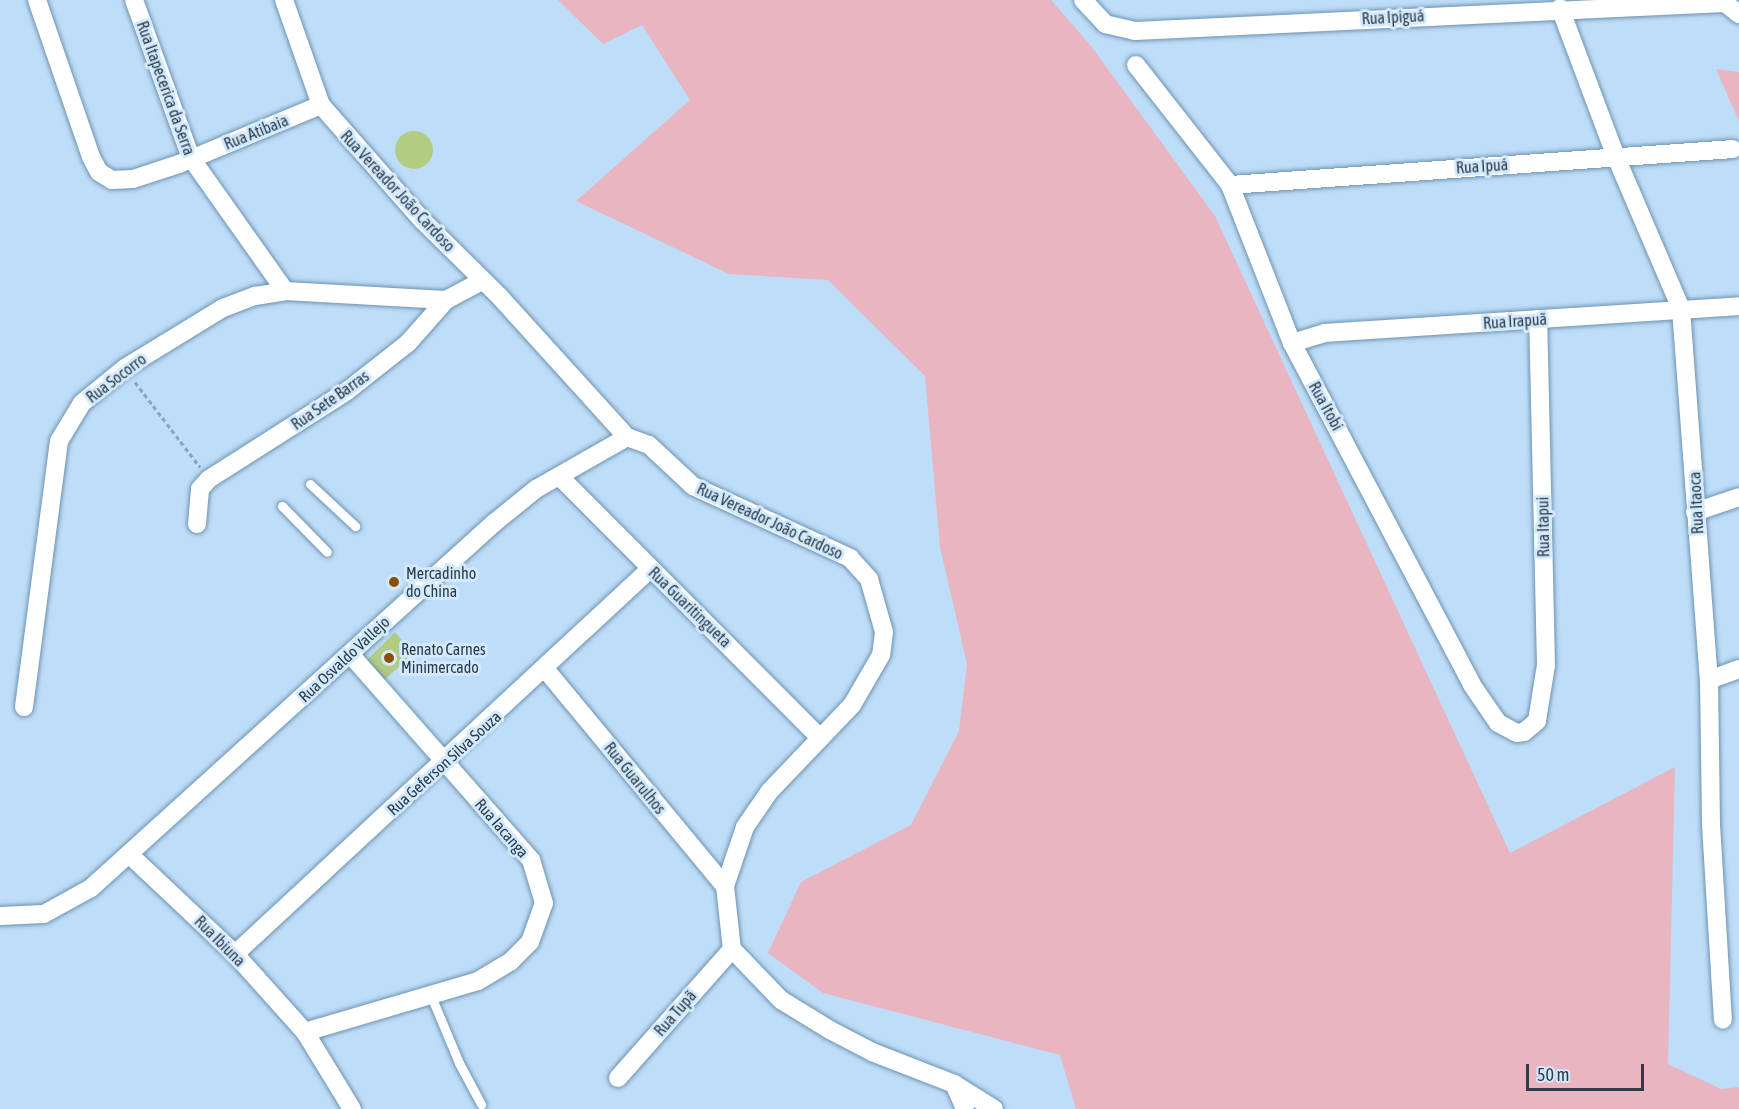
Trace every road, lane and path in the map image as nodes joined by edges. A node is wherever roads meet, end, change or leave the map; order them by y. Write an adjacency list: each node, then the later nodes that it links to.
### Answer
1 (37, 0): 11 (street, Rua Atibaia)
2 (134, 0): 11 (street, Rua Itapecerica da Serra)
3 (284, 0): 8 (street, Rua Vereador João Cardoso)
4 (1083, 0): 6 (street, Rua Ipiguá)
5 (1728, 6): 6 (street, Rua Ipiguá)
6 (1560, 8): 10 (street, Rua Itaoca)
7 (1136, 65): 12 (street, Rua Itobi)
8 (321, 105): 11 (street, Rua Atibaia); 13 (street, Rua Vereador João Cardoso)
9 (1733, 149): 10 (street, Rua Ipuá)
10 (1616, 157): 12 (street, Rua Ipuá); 17 (street, Rua Itaoca)
11 (191, 158): 14 (street, Rua Itapecerica da Serra)
12 (1230, 185): 19 (street, Rua Itobi)
13 (481, 280): 15 (street, Rua Sete Barras); 21 (street, Rua Vereador João Cardoso)
14 (285, 291): 15 (street, Rua Socorro); 20 (street, Rua Socorro)
15 (446, 300): 23 (street, Rua Sete Barras)
16 (1739, 306): 17 (street, Rua Irapuã)
17 (1682, 309): 18 (street, Rua Irapuã); 27 (street, Rua Itaoca)
18 (1538, 320): 19 (street, Rua Irapuã); 37 (street, Rua Itapui)
19 (1292, 344): 37 (street, Rua Itobi)
20 (125, 368): 23 (path); 36 (street, Rua Socorro)
21 (627, 437): 22 (street, Rua Osvaldo Vallejo); 38 (street, Rua Vereador João Cardoso)
22 (560, 477): 31 (street, Rua Guaritingueta); 32 (street, Rua Osvaldo Vallejo)
23 (209, 480): 28 (street)
24 (310, 484): 29 (lane)
25 (1739, 496): 27 (street)
26 (282, 506): 30 (lane)
27 (1695, 512): 35 (street, Rua Itaoca)
28 (197, 524)
29 (355, 526)
30 (327, 552)
31 (650, 569): 33 (street, Rua Geferson Silva Souza); 38 (street, Rua Guaritingueta)
32 (350, 654): 39 (street, Rua Iacanga); 40 (street, Rua Osvaldo Vallejo)
33 (546, 669): 39 (street, Rua Geferson Silva Souza); 41 (street, Rua Guarulhos)
34 (1739, 669): 35 (street)
35 (1709, 680): 46 (street, Rua Itaoca)
36 (24, 707)
37 (1528, 730)
38 (819, 737): 41 (street, Rua Vereador João Cardoso)
39 (443, 763): 44 (street, Rua Geferson Silva Souza); 45 (street, Rua Iacanga)
40 (130, 855): 42 (street, Rua Osvaldo Vallejo); 44 (street, Rua Ibiuna)
41 (724, 886): 43 (street)
42 (0, 916)
43 (732, 949): 48 (street, Rua Tupã); 49 (street)
44 (235, 954): 47 (street, Rua Ibiuna)
45 (431, 996): 47 (street, Rua Iacanga); 50 (lane)
46 (1723, 1020)
47 (305, 1032): 51 (street, Rua Ibiuna)
48 (618, 1078)
49 (954, 1084): 52 (street); 53 (street)
50 (481, 1104)
51 (351, 1109)
52 (965, 1109)
53 (994, 1109)

